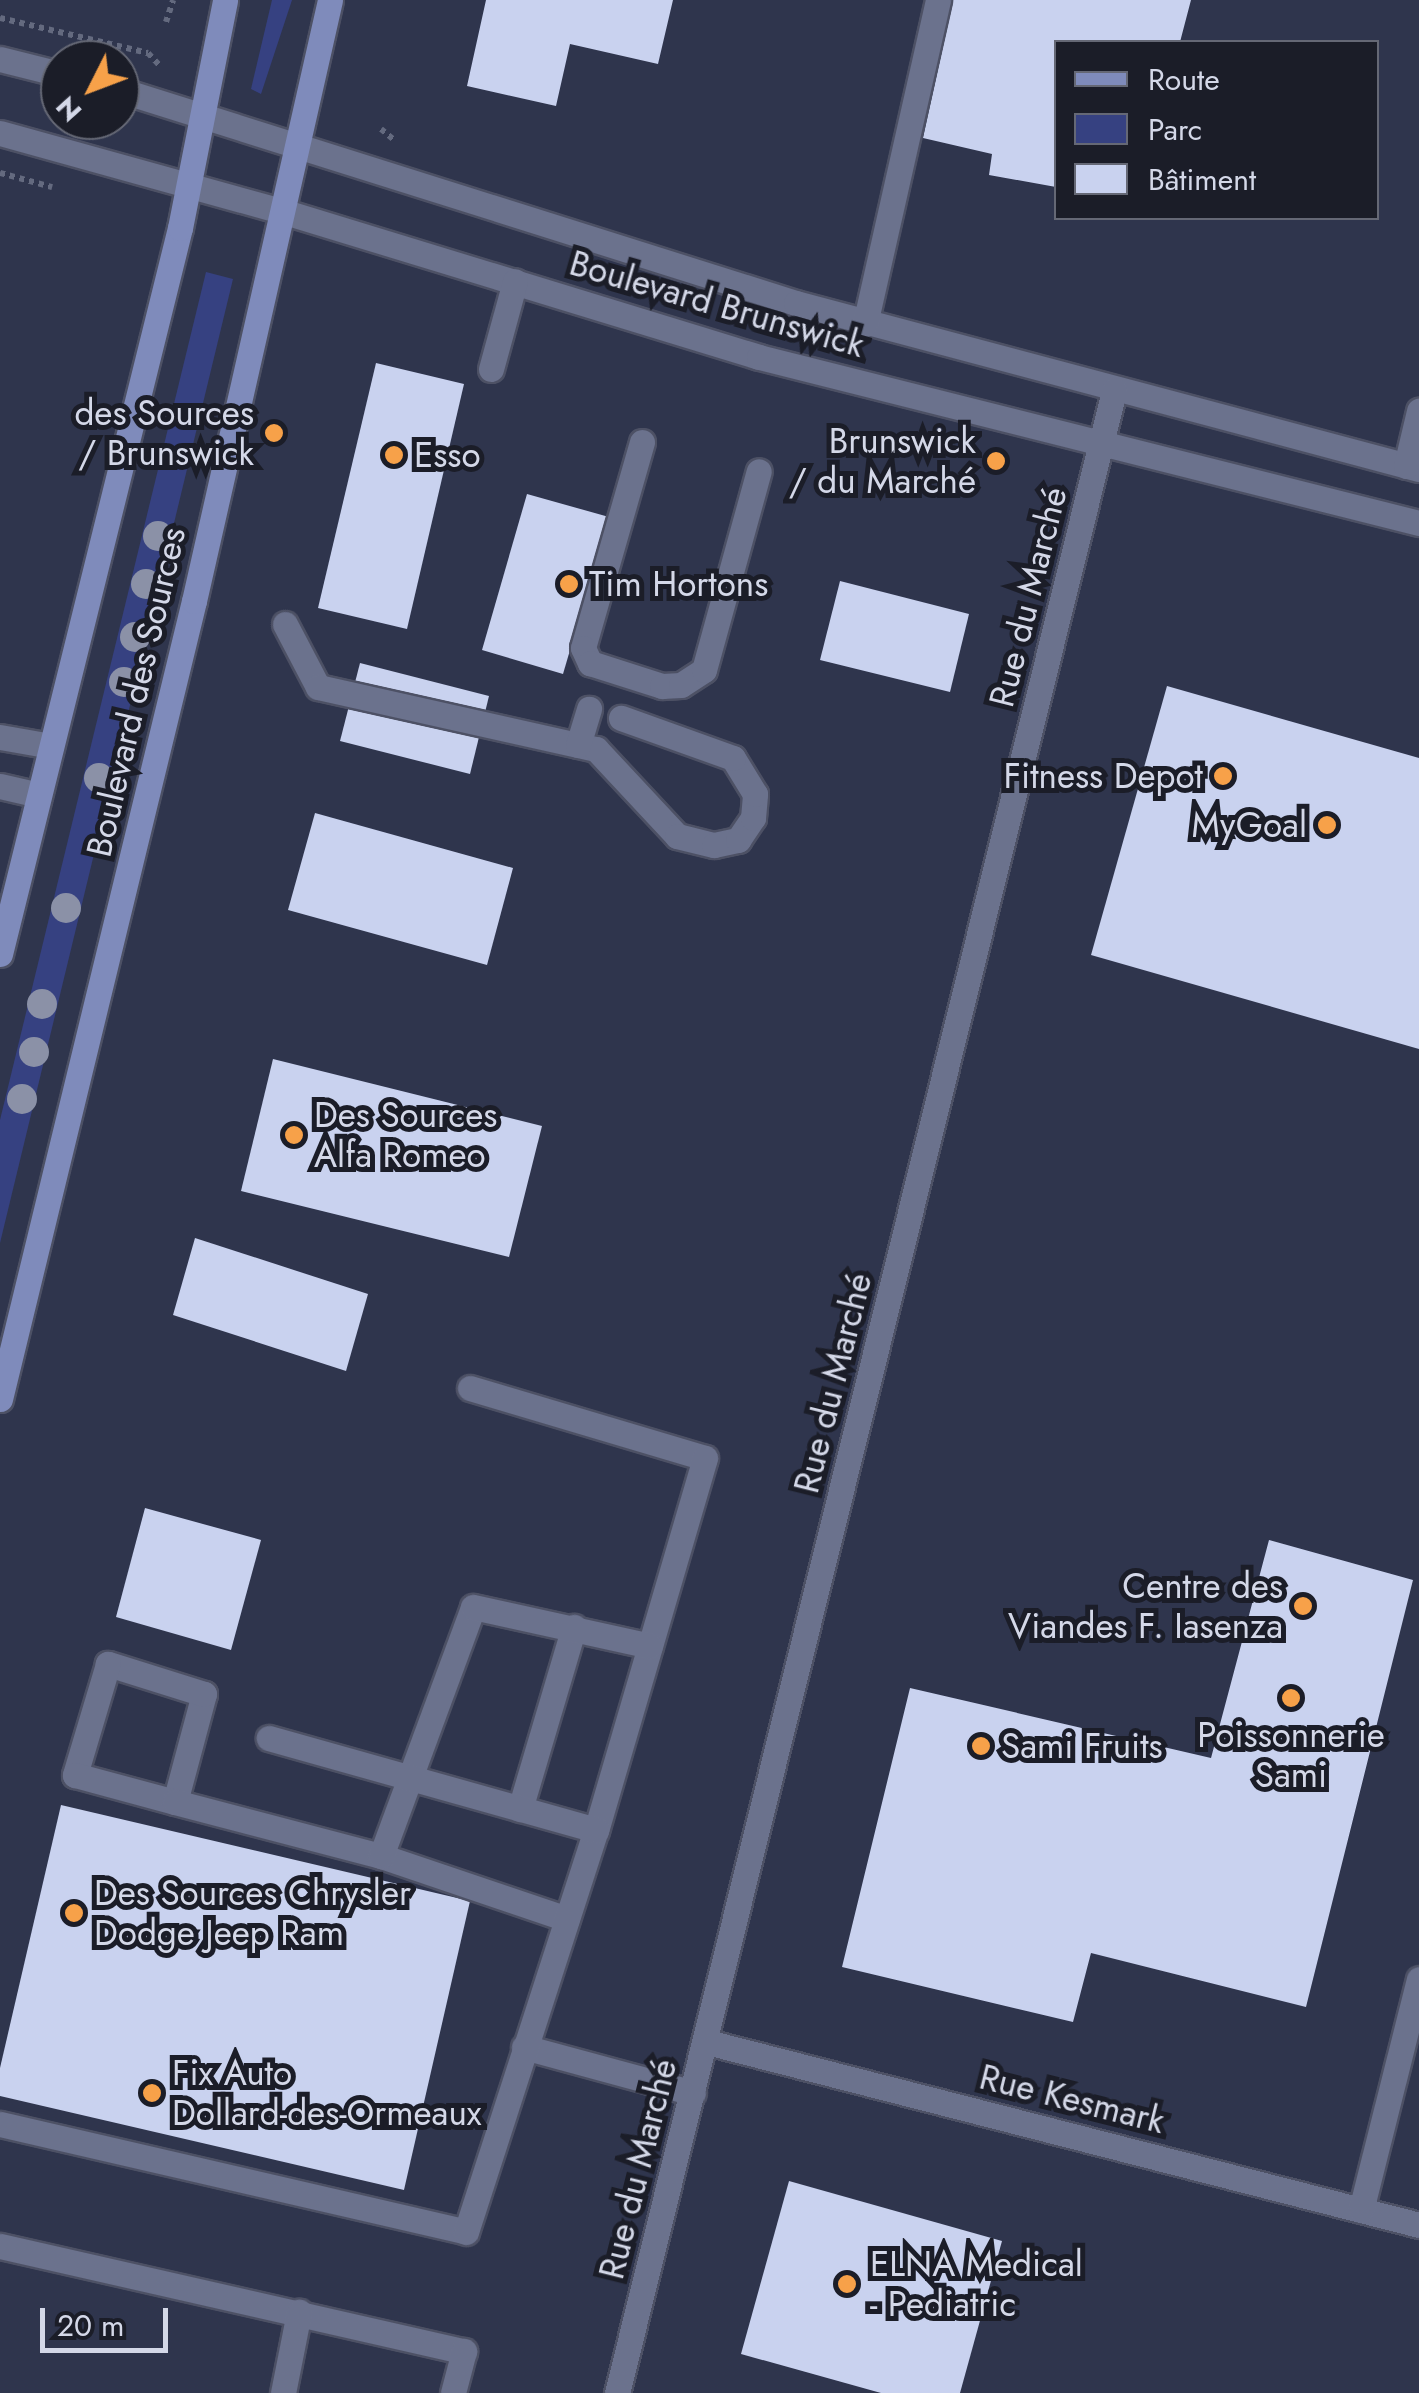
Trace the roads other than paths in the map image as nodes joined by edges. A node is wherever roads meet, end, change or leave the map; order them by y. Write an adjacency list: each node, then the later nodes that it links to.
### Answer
1 (224, 0): 7 (main road, Boulevard des Sources)
2 (330, 0): 9 (main road, Boulevard des Sources)
3 (938, 0): 13 (street)
4 (0, 59): 5 (street)
5 (40, 69)
6 (140, 96): 7 (street, Boulevard Brunswick)
7 (202, 114): 9 (street, Boulevard Brunswick); 10 (main road, Boulevard des Sources)
8 (0, 134): 10 (street, Boulevard Brunswick)
9 (298, 148): 11 (main road, Boulevard des Sources); 13 (street, Boulevard Brunswick)
10 (188, 184): 11 (street, Boulevard Brunswick); 27 (main road, Boulevard des Sources)
11 (285, 212): 12 (street, Boulevard Brunswick); 32 (main road, Boulevard des Sources)
12 (515, 281): 14 (street); 18 (street, Boulevard Brunswick)
13 (865, 324): 15 (street, Boulevard Brunswick)
14 (490, 370)
15 (1114, 390): 18 (street, Rue du Marché); 19 (street, Boulevard Brunswick)
16 (1419, 411): 19 (street)
17 (642, 442): 20 (street)
18 (1101, 444): 21 (street, Boulevard Brunswick); 43 (street, Rue du Marché)
19 (1412, 468)
20 (759, 471)
21 (1419, 523)
22 (284, 624): 26 (street)
23 (589, 709): 26 (street)
24 (620, 718): 26 (street)
25 (0, 737): 27 (street)
26 (578, 745)
27 (51, 746): 29 (main road, Boulevard des Sources)
28 (0, 786): 29 (street)
29 (38, 795): 30 (main road, Boulevard des Sources)
30 (0, 954)
31 (470, 1388): 34 (street)
32 (0, 1398)
33 (574, 1628): 34 (street); 36 (street); 38 (street)
34 (650, 1646): 39 (street)
35 (269, 1738): 36 (street)
36 (411, 1774): 38 (street); 40 (street)
37 (175, 1802): 37 (street); 40 (street)
38 (520, 1809): 39 (street)
39 (596, 1830): 41 (street)
40 (381, 1856): 41 (street)
41 (567, 1919): 44 (street)
42 (1419, 1979): 47 (street)
43 (707, 2042): 45 (street, Rue du Marché); 47 (street, Rue Kesmark)
44 (524, 2048): 45 (street); 46 (street)
45 (692, 2093): 53 (street, Rue du Marché)
46 (0, 2124)
47 (1361, 2210): 48 (street, Rue Kesmark)
48 (1419, 2224)
49 (0, 2246): 50 (street)
50 (299, 2312): 51 (street); 52 (street)
51 (282, 2393)
52 (453, 2393)
53 (617, 2393)

